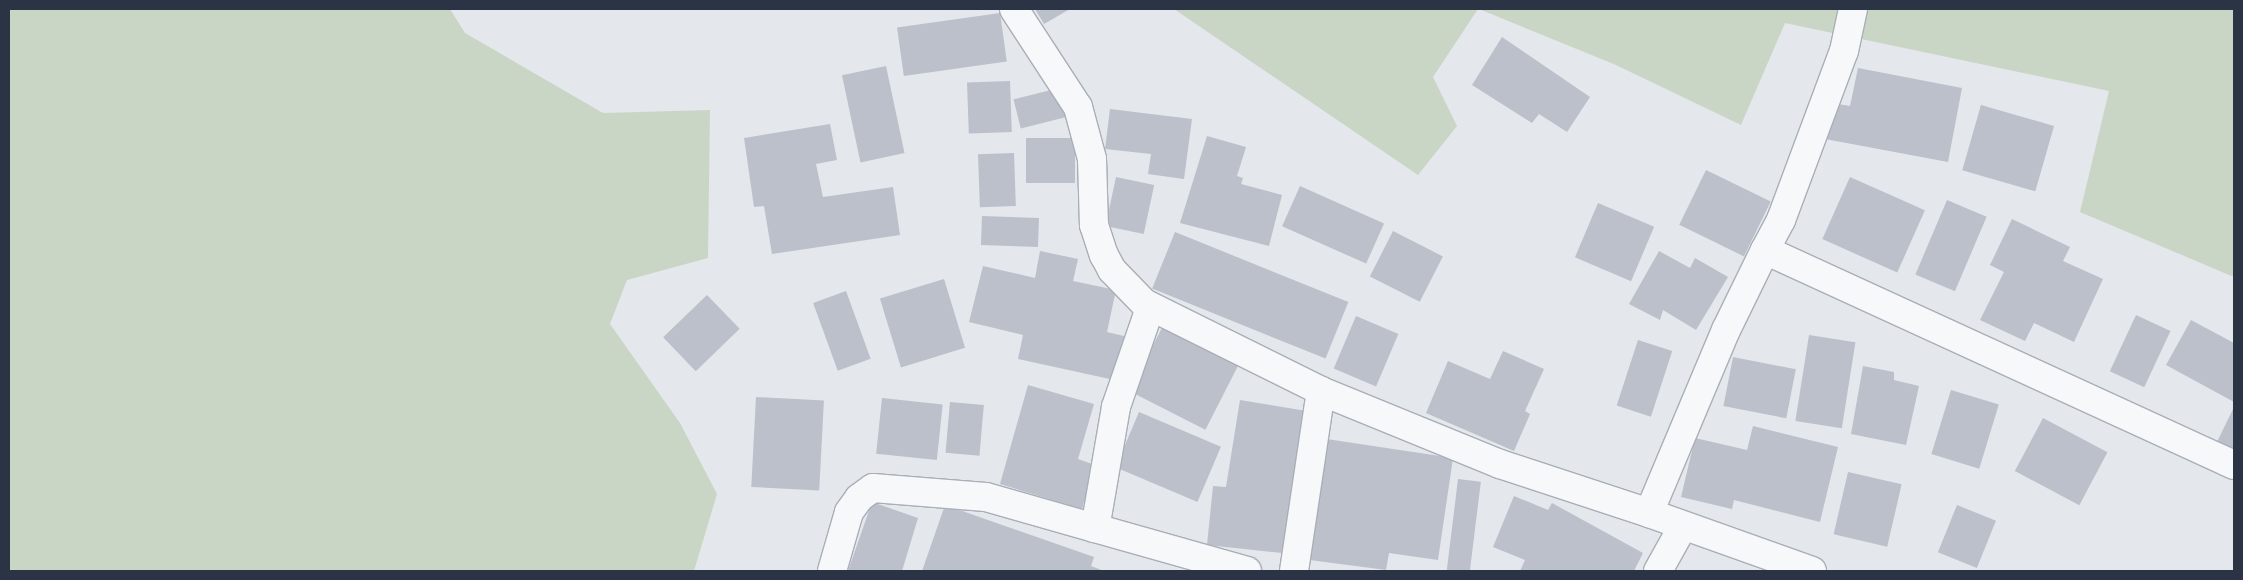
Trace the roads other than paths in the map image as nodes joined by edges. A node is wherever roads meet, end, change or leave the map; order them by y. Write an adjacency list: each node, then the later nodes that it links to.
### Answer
1 (1014, 9): 4 (street)
2 (1853, 9): 3 (street)
3 (1765, 250): 6 (street); 7 (street)
4 (1150, 308): 5 (street); 9 (street)
5 (1321, 391): 7 (street); 12 (street)
6 (2234, 465)
7 (1649, 513): 8 (street)
8 (1683, 526): 13 (street); 14 (street)
9 (1095, 528): 10 (street); 11 (street)
10 (832, 571)
11 (1247, 571)
12 (1294, 571)
13 (1658, 571)
14 (1812, 571)

